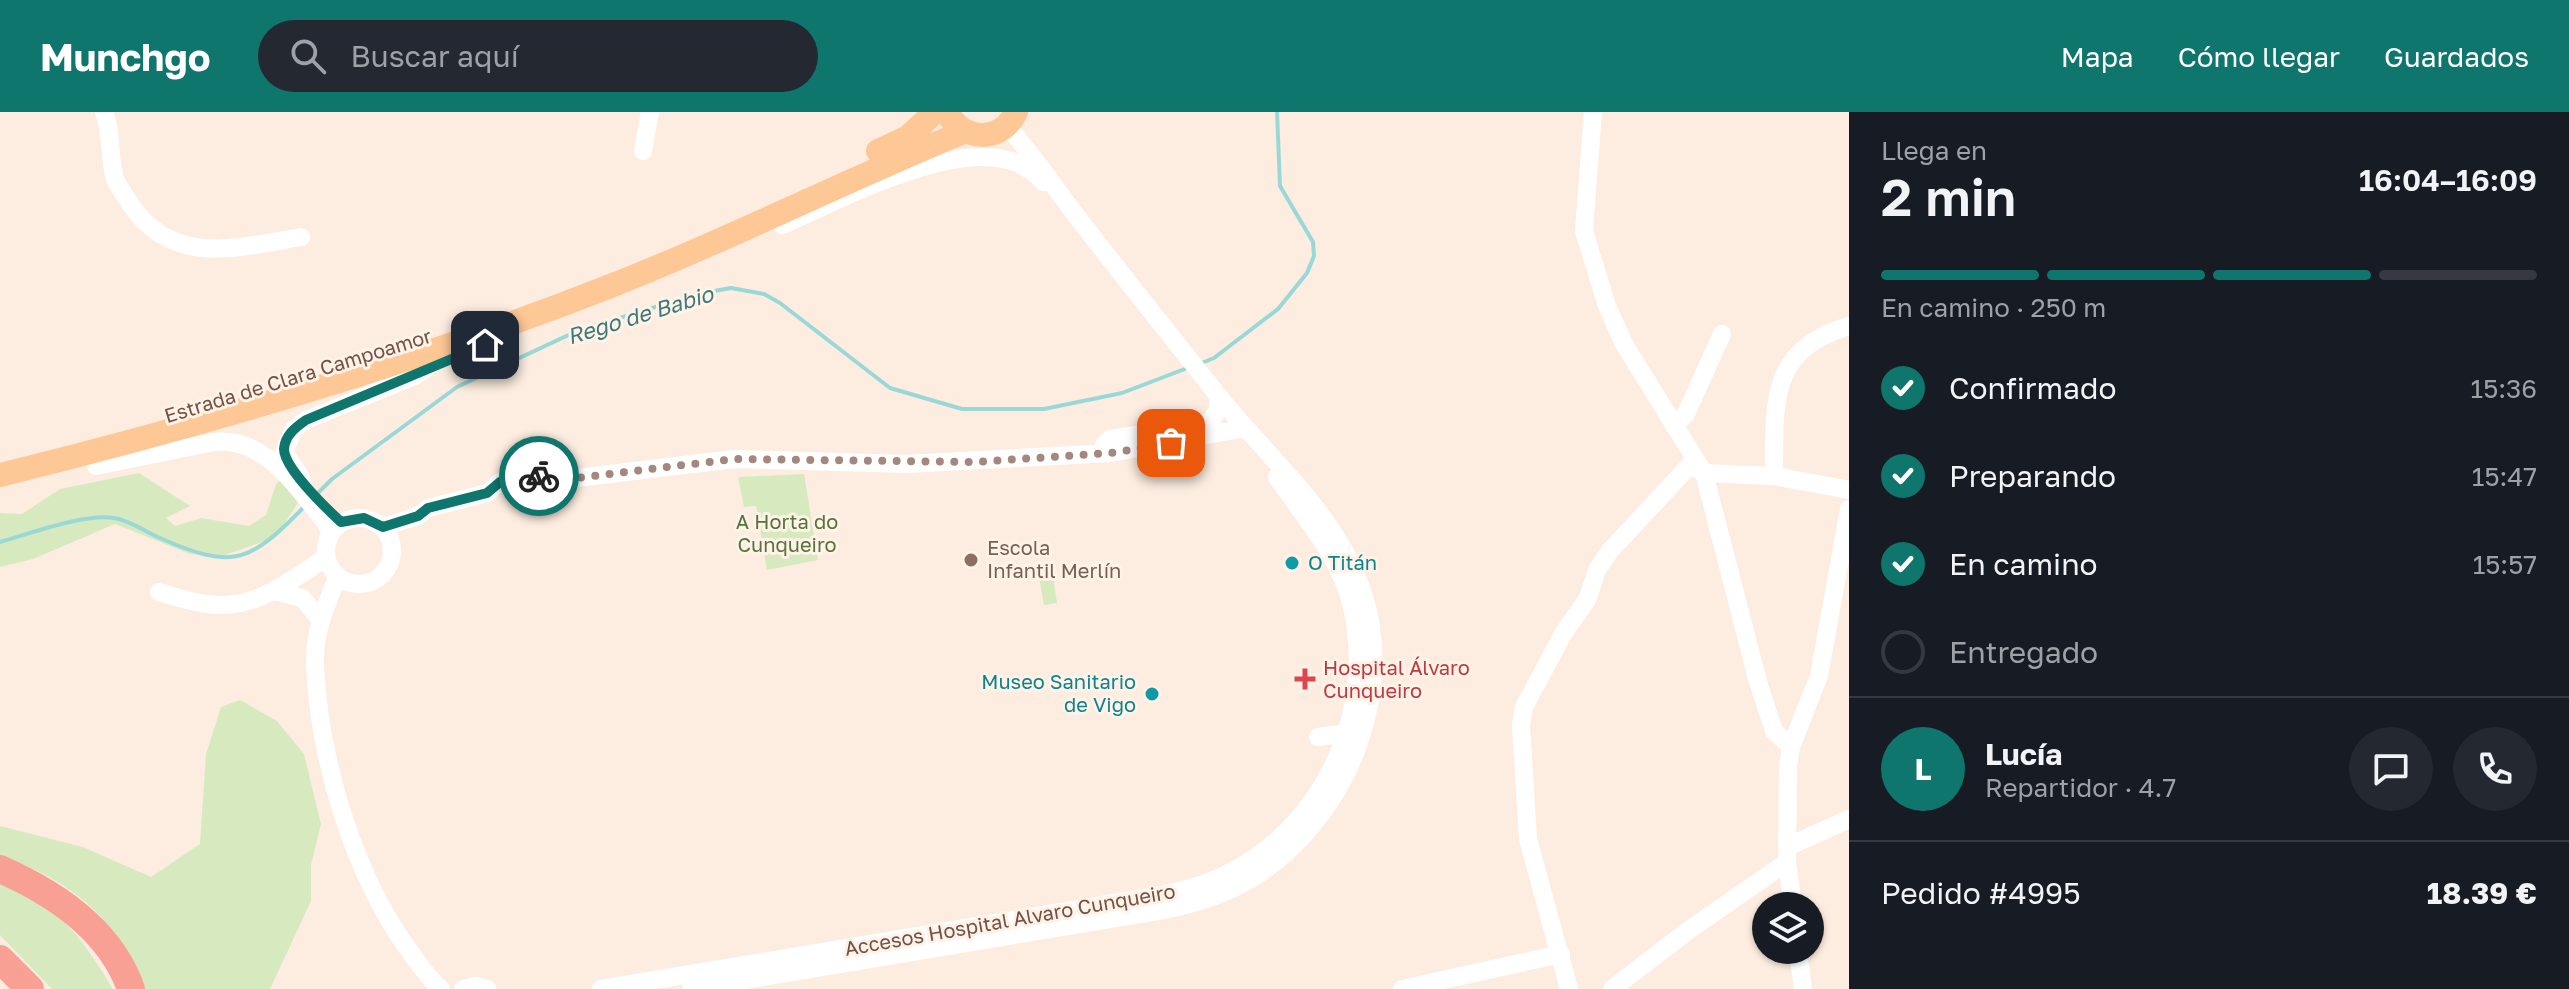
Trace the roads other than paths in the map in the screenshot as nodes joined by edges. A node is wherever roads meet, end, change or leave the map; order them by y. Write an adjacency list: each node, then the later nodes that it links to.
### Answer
1 (104, 112): 11 (street)
2 (650, 112): 8 (street)
3 (935, 112): 20 (main road, Estrada de Clara Campoamor)
4 (947, 112): 7 (main road)
5 (1593, 112): 17 (street)
6 (1012, 119): 7 (main road, Estrada de Clara Campoamor); 9 (street, Accesos Hospital Alvaro Cunqueiro)
7 (964, 132): 10 (main road, Estrada de Clara Campoamor)
8 (643, 151)
9 (1078, 218): 12 (street, Accesos Hospital Alvaro Cunqueiro); 16 (street, Accesos Hospital Alvaro Cunqueiro)
10 (770, 219): 12 (main road, Estrada de Clara Campoamor); 24 (main road, Estrada de Clara Campoamor)
11 (301, 237)
12 (733, 246): 15 (main road, Estrada de Clara Campoamor)
13 (1849, 326): 25 (street)
14 (1722, 334): 17 (street)
15 (432, 364): 21 (main road, Estrada de Clara Campoamor); 22 (street)
16 (1219, 396): 18 (street, Accesos Hospital Alvaro Cunqueiro); 19 (street)
17 (1674, 426): 23 (street)
18 (1245, 428): 30 (street); 36 (street, Accesos Hospital Alvaro Cunqueiro); 52 (street, Accesos Hospital Alvaro Cunqueiro)
19 (1104, 445)
20 (0, 459)
21 (96, 466): 22 (street); 26 (main road, Estrada de Clara Campoamor)
22 (287, 470): 29 (street)
23 (1704, 473): 25 (street); 38 (street); 43 (street)
24 (0, 475)
25 (1774, 476): 27 (street)
26 (0, 489)
27 (1849, 490)
28 (1849, 509): 38 (street)
29 (333, 523): 30 (street); 31 (street)
30 (383, 527): 32 (street)
31 (326, 556): 32 (street); 33 (street)
32 (338, 576): 35 (street)
33 (275, 591): 34 (street); 35 (street)
34 (159, 592)
35 (321, 620): 48 (street)
36 (1347, 733): 37 (street); 51 (street, Accesos Hospital Alvaro Cunqueiro)
37 (1318, 737)
38 (1791, 747): 40 (street)
39 (1849, 819): 40 (street)
40 (1787, 854): 42 (street); 55 (street)
41 (0, 869): 47 (highway)
42 (1791, 892)
43 (1561, 954): 53 (street); 54 (street)
44 (0, 959): 46 (highway)
45 (1800, 964): 56 (street)
46 (30, 989)
47 (131, 989)
48 (441, 989)
49 (463, 989): 50 (street)
50 (487, 989)
51 (601, 989)
52 (691, 989)
53 (1402, 989)
54 (1569, 989)
55 (1612, 989)
56 (1803, 989)

